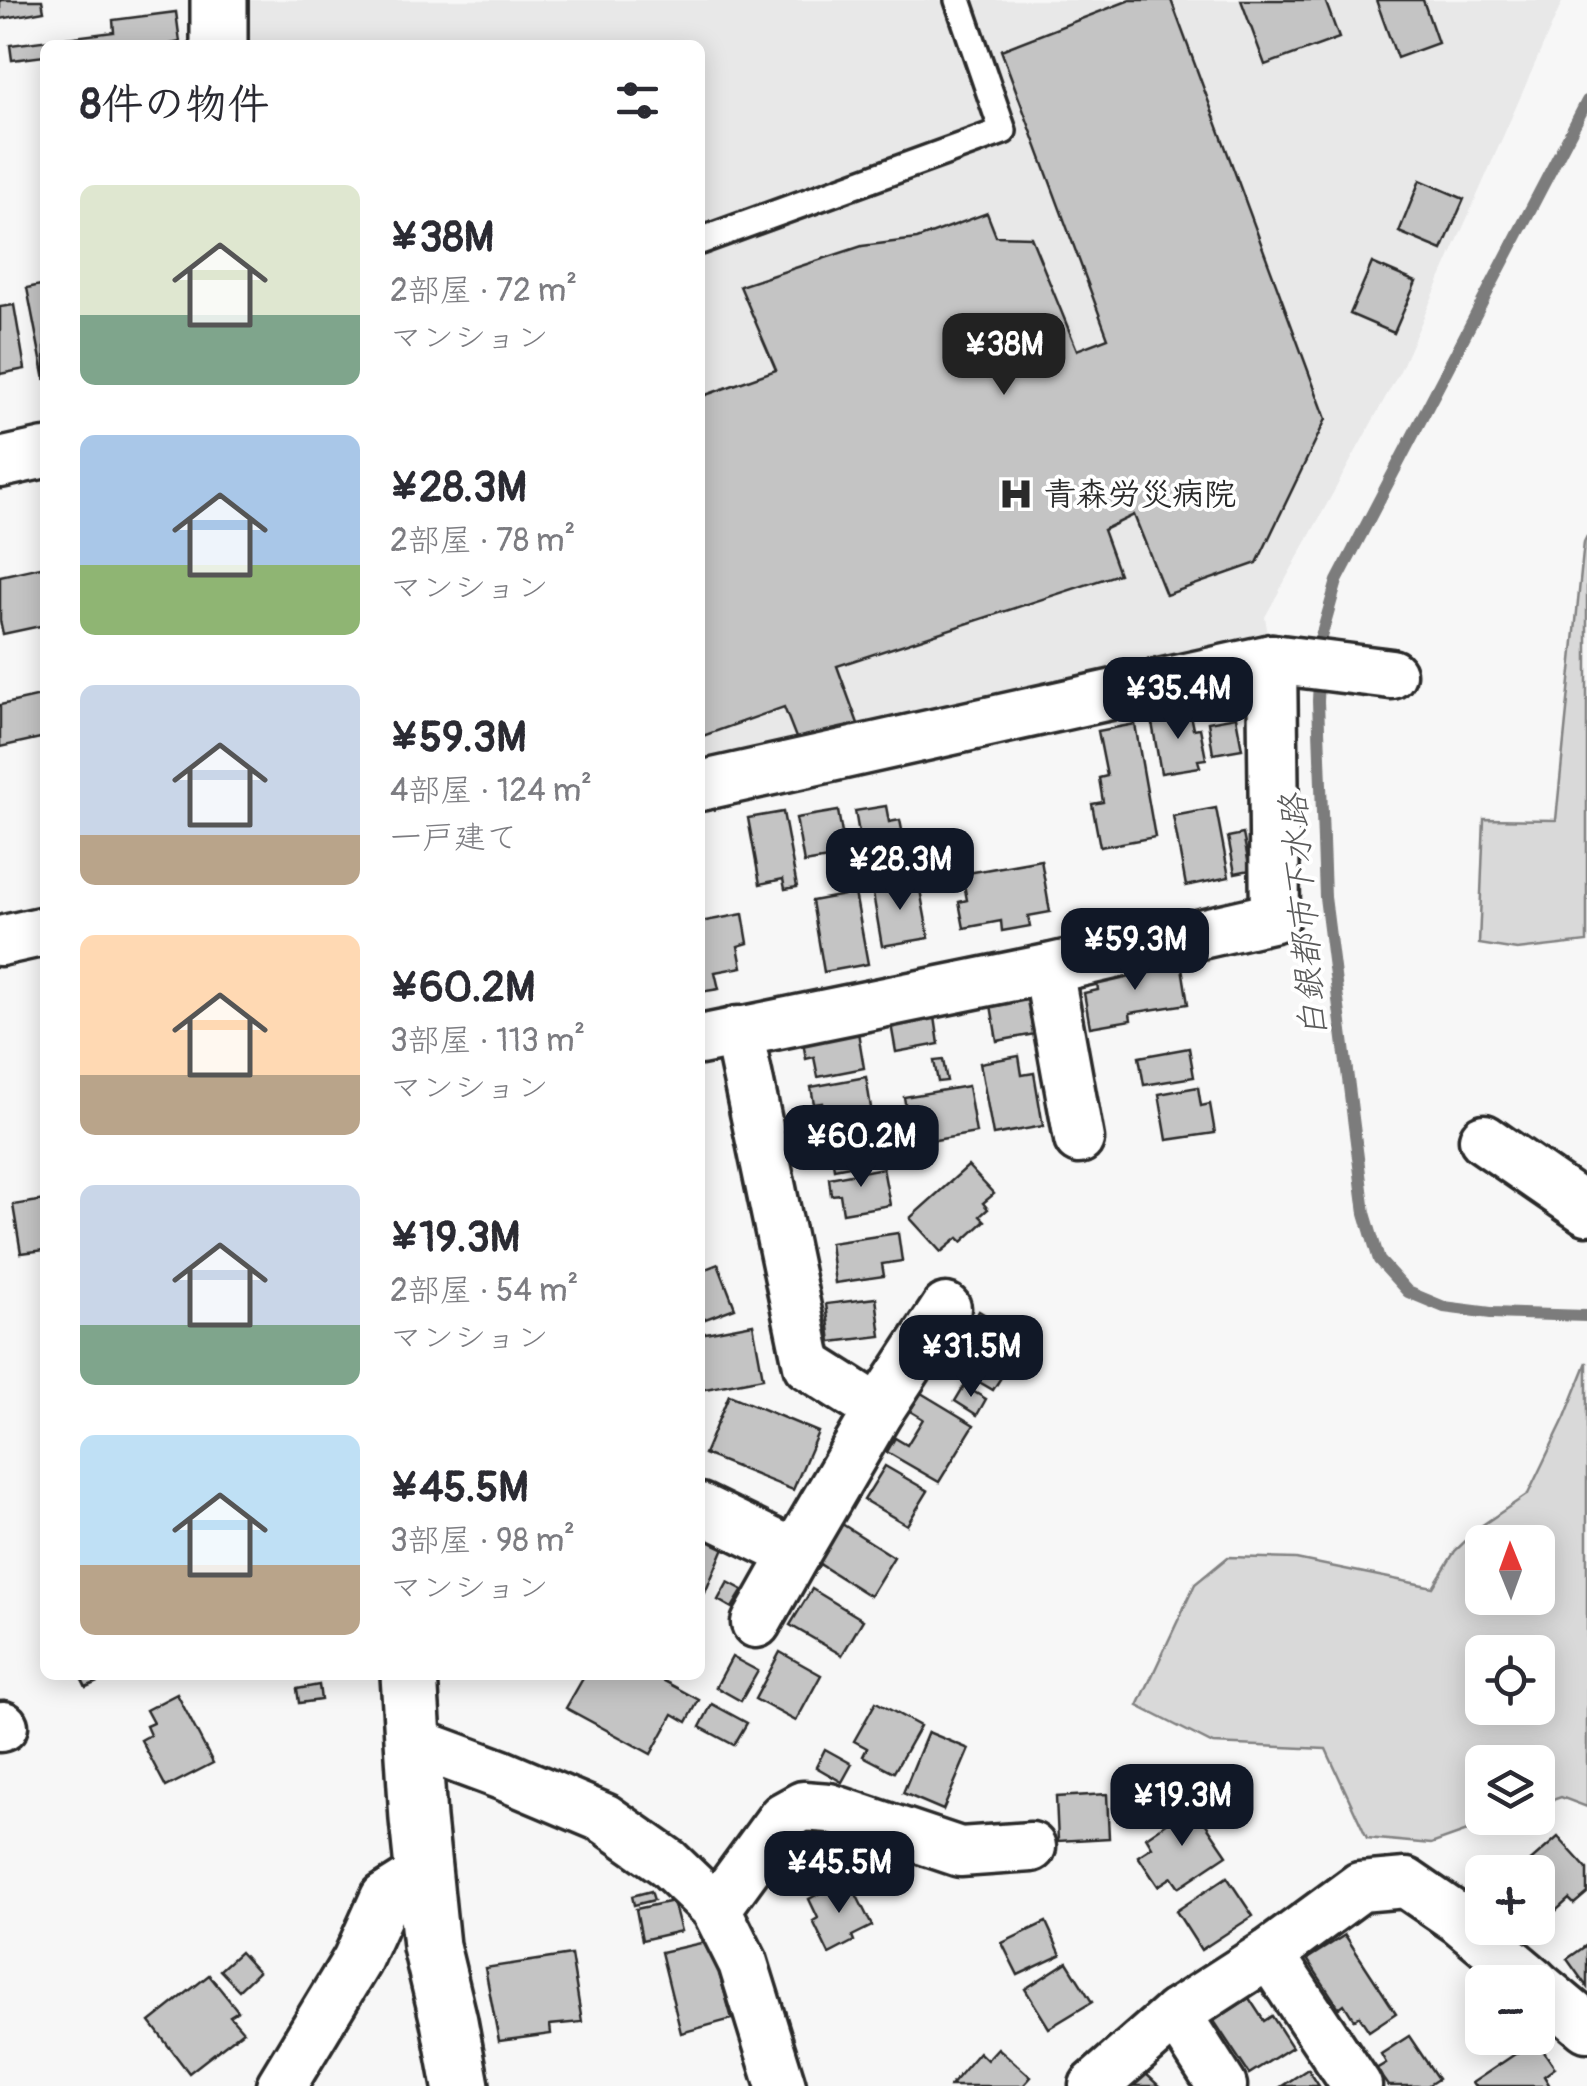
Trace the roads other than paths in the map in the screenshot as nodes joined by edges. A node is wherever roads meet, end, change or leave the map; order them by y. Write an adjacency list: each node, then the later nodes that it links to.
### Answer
1 (219, 0): 3 (street)
2 (958, 0): 4 (lane)
3 (219, 40)
4 (705, 240)
5 (40, 453): 6 (street)
6 (0, 462)
7 (1272, 659): 8 (street); 9 (street); 12 (street)
8 (1391, 674)
9 (705, 785)
10 (40, 932): 11 (street)
11 (0, 941)
12 (1048, 970): 13 (street); 14 (street)
13 (719, 1036): 18 (street)
14 (1079, 1139)
15 (1484, 1139): 16 (street)
16 (1587, 1210)
17 (946, 1308): 18 (street)
18 (879, 1410): 20 (street)
19 (705, 1510): 20 (street)
20 (795, 1554): 21 (street)
21 (756, 1624)
22 (409, 1680): 23 (street)
23 (412, 1742): 25 (street); 26 (street)
24 (1032, 1847): 26 (street)
25 (423, 1874): 32 (street); 33 (street)
26 (716, 1909): 34 (street)
27 (1268, 1954): 28 (street); 30 (street); 37 (street)
28 (1513, 1965)
29 (1555, 2000): 31 (street)
30 (1176, 2014): 35 (street); 36 (street)
31 (1587, 2027)
32 (280, 2086)
33 (461, 2086)
34 (781, 2086)
35 (1094, 2086)
36 (1222, 2086)
37 (1357, 2086)

